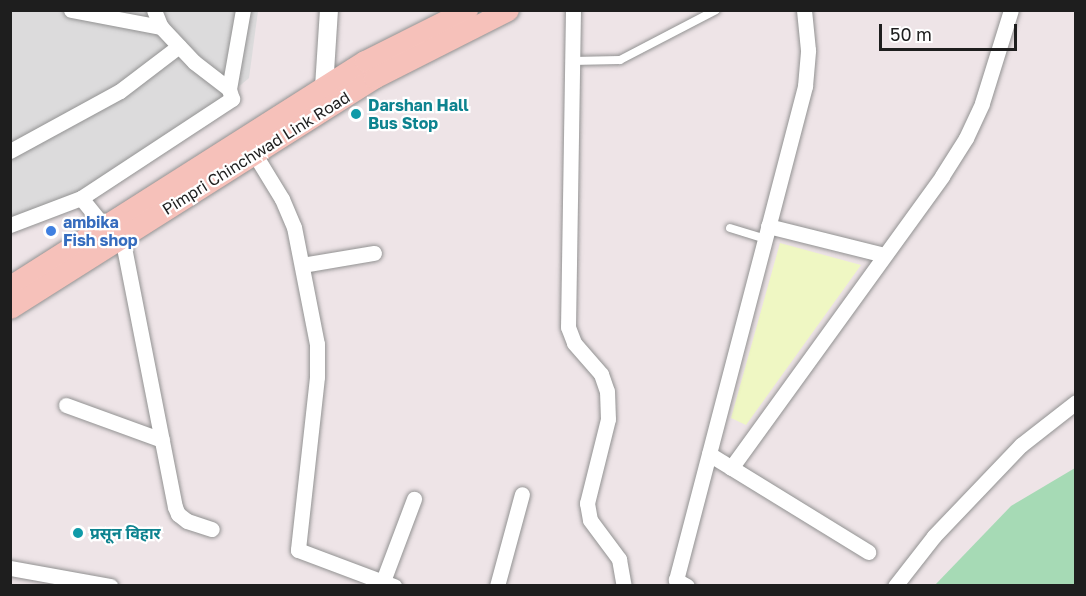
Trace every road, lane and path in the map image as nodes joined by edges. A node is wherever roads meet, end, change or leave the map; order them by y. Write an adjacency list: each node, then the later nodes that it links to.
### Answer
1 (71, 10): 11 (street)
2 (154, 10): 11 (street)
3 (243, 10): 14 (street)
4 (329, 10): 15 (street)
5 (467, 10): 15 (main road, Pimpri Chinchwad Link Road)
6 (508, 10): 15 (main road, Pimpri Chinchwad Link Road)
7 (573, 10): 13 (street)
8 (716, 10): 13 (lane)
9 (804, 10): 21 (street)
10 (1011, 10): 24 (street)
11 (161, 27): 12 (street)
12 (179, 46): 14 (street); 17 (street)
13 (572, 62): 41 (street)
14 (229, 89): 18 (street)
15 (328, 97): 16 (main road, Pimpri Chinchwad Link Road)
16 (249, 146): 22 (main road, Pimpri Chinchwad Link Road); 25 (street)
17 (10, 151)
18 (81, 198): 19 (street); 22 (street)
19 (10, 225)
20 (730, 228): 21 (lane)
21 (766, 232): 24 (street); 31 (street)
22 (113, 233): 26 (main road, Pimpri Chinchwad Link Road); 27 (main road, Pimpri Chinchwad Link Road); 30 (street)
23 (374, 253): 25 (street)
24 (884, 255): 32 (street)
25 (302, 265): 38 (street)
26 (10, 286)
27 (10, 308)
28 (1076, 402): 43 (street)
29 (66, 405): 30 (street)
30 (162, 440): 35 (street)
31 (709, 454): 32 (street); 42 (street)
32 (731, 468): 36 (street)
33 (522, 494): 40 (street)
34 (414, 499): 38 (street)
35 (212, 529)
36 (867, 552)
37 (10, 568): 39 (street)
38 (389, 583)
39 (106, 585)
40 (497, 585)
41 (624, 585)
42 (687, 585)
43 (895, 585)

